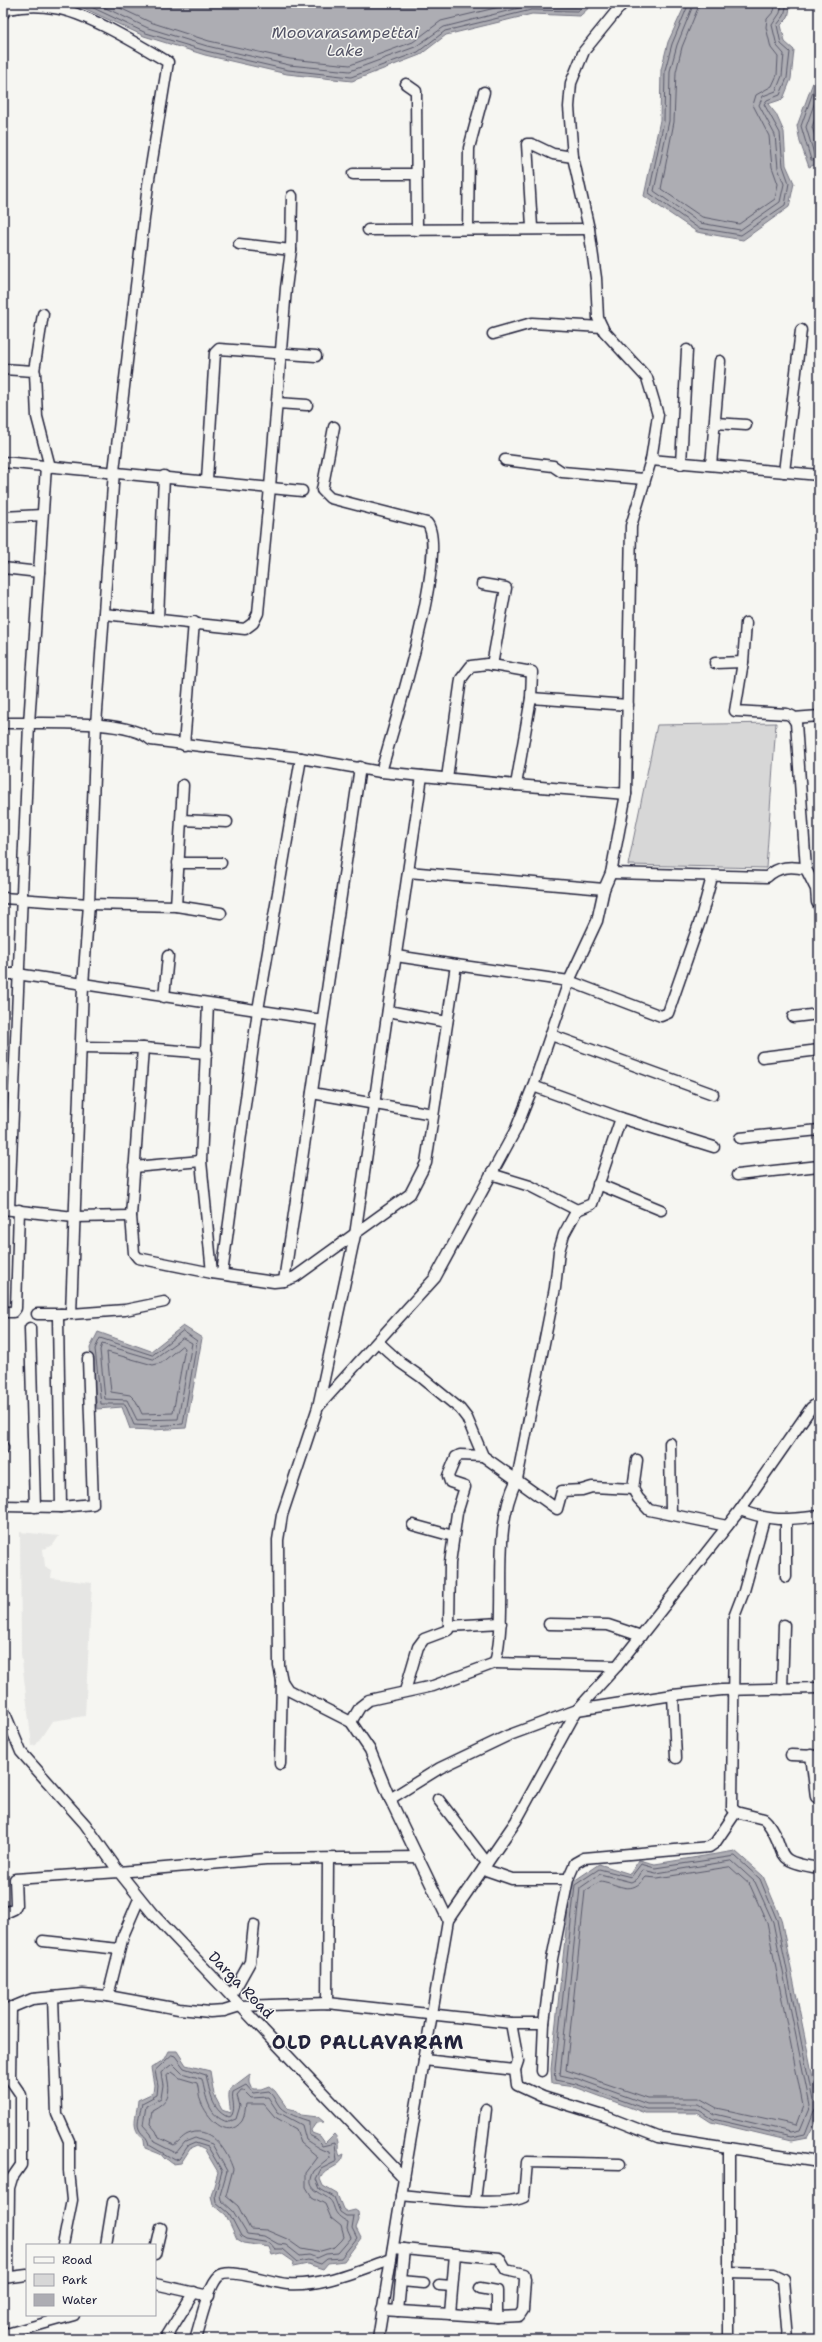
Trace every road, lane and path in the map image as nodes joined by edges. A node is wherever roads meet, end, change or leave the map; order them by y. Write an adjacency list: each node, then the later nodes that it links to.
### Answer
1 (623, 3): 5 (street)
2 (3, 14): 37 (street)
3 (406, 84): 7 (street)
4 (484, 92): 11 (street)
5 (572, 157): 9 (street); 10 (street)
6 (353, 174): 7 (street)
7 (416, 174): 13 (street)
8 (292, 196): 15 (street)
9 (532, 227): 10 (street); 11 (street)
10 (589, 228): 17 (street)
11 (468, 229): 13 (street)
12 (368, 230): 13 (street)
13 (418, 230)
14 (239, 244): 15 (street)
15 (291, 250): 21 (street)
16 (43, 314): 25 (street)
17 (602, 327): 19 (street); 32 (street)
18 (800, 330): 38 (street)
19 (493, 334)
20 (687, 350): 34 (street)
21 (281, 354): 22 (street); 26 (street); 42 (street)
22 (316, 356)
23 (720, 361): 28 (street)
24 (3, 369): 25 (street)
25 (34, 371): 36 (street)
26 (277, 403): 27 (street); 43 (street)
27 (307, 405)
28 (715, 423): 29 (street); 35 (street)
29 (746, 425)
30 (334, 427): 67 (street)
31 (505, 460): 41 (street)
32 (651, 460): 34 (street); 41 (street)
33 (3, 462): 36 (street)
34 (681, 464): 35 (street)
35 (711, 465): 38 (street)
36 (48, 467): 37 (street); 45 (street)
37 (114, 471): 40 (street); 50 (street)
38 (784, 472): 39 (street)
39 (819, 475)
40 (164, 476): 42 (street); 51 (street)
41 (644, 479): 58 (street)
42 (207, 480): 43 (street)
43 (270, 487): 44 (street); 52 (street)
44 (302, 491)
45 (42, 515): 46 (street); 48 (street)
46 (3, 517)
47 (3, 568): 48 (street)
48 (39, 572): 62 (street)
49 (482, 584): 56 (street)
50 (104, 614): 51 (street); 63 (street)
51 (158, 619): 52 (street)
52 (194, 622): 64 (street)
53 (746, 623): 54 (street)
54 (743, 662): 55 (street); 60 (street)
55 (715, 663)
56 (492, 665): 57 (street); 69 (street)
57 (531, 698): 58 (street); 71 (street)
58 (628, 705): 72 (street)
59 (819, 716): 60 (street)
60 (793, 718): 77 (street)
61 (3, 723): 62 (street)
62 (29, 724): 63 (street); 83 (street)
63 (96, 724): 64 (street); 84 (street)
64 (184, 745): 65 (street)
65 (301, 758): 66 (street); 97 (street)
66 (360, 768): 67 (street); 101 (street)
67 (381, 772): 68 (street)
68 (422, 776): 69 (street); 78 (street)
69 (446, 778): 71 (street)
70 (183, 785): 73 (street)
71 (516, 785): 72 (street)
72 (626, 794): 79 (street)
73 (181, 820): 74 (street); 75 (street)
74 (227, 822)
75 (178, 863): 76 (street); 85 (street)
76 (221, 863)
77 (806, 869): 80 (street); 86 (street)
78 (408, 872): 81 (street); 89 (street)
79 (611, 873): 80 (street); 81 (street)
80 (712, 877): 93 (street)
81 (604, 889): 93 (street)
82 (3, 898): 83 (street)
83 (23, 899): 84 (street); 92 (street)
84 (89, 904): 85 (street); 94 (street)
85 (176, 906): 87 (street)
86 (819, 906)
87 (221, 913)
88 (168, 956): 95 (street)
89 (396, 956): 90 (street); 98 (street)
90 (456, 965): 93 (street); 102 (street)
91 (3, 974): 92 (street)
92 (17, 974): 94 (street); 124 (street)
93 (569, 981): 103 (street)
94 (83, 985): 95 (street); 104 (street)
95 (164, 997): 96 (street)
96 (208, 1004): 97 (street); 107 (street)
97 (258, 1010): 101 (street); 130 (street)
98 (388, 1011): 102 (street); 112 (street)
99 (819, 1014): 100 (street)
100 (793, 1017)
101 (322, 1020): 110 (street)
102 (447, 1022): 113 (street)
103 (551, 1035): 109 (street); 111 (street)
104 (82, 1047): 105 (street); 128 (street)
105 (143, 1048): 107 (street); 120 (street)
106 (819, 1050): 108 (street)
107 (207, 1053): 118 (street)
108 (762, 1057)
109 (533, 1086): 114 (street); 121 (street)
110 (312, 1093): 112 (street); 131 (street)
111 (713, 1094)
112 (374, 1105): 113 (street); 129 (street)
113 (433, 1114): 129 (street)
114 (622, 1118): 117 (street); 123 (street)
115 (819, 1130): 116 (street)
116 (740, 1138)
117 (714, 1147)
118 (200, 1161): 120 (street); 130 (street)
119 (819, 1166): 122 (street)
120 (134, 1167): 127 (street)
121 (491, 1174): 125 (street); 137 (street)
122 (737, 1175)
123 (598, 1184): 125 (street); 126 (street)
124 (10, 1209): 128 (street); 133 (street)
125 (577, 1210): 144 (street)
126 (661, 1210)
127 (131, 1216): 128 (street); 130 (street)
128 (74, 1217): 135 (street)
129 (355, 1235): 131 (street); 140 (street)
130 (217, 1273): 131 (street)
131 (284, 1281)
132 (164, 1302): 135 (street)
133 (3, 1312)
134 (38, 1314): 135 (street)
135 (66, 1314): 148 (street)
136 (30, 1328): 147 (street)
137 (378, 1342): 140 (street); 142 (street)
138 (88, 1359): 148 (street)
139 (819, 1402): 149 (street)
140 (318, 1407): 165 (street)
141 (670, 1443): 150 (street)
142 (483, 1456): 144 (street); 156 (street)
143 (637, 1460): 145 (street)
144 (517, 1479): 145 (street); 158 (street)
145 (633, 1489): 150 (street)
146 (3, 1506): 147 (street)
147 (35, 1507): 148 (street)
148 (62, 1507)
149 (740, 1510): 152 (street); 155 (street)
150 (671, 1514): 155 (street)
151 (819, 1516): 153 (street)
152 (764, 1519): 153 (street); 169 (street)
153 (786, 1520): 157 (street)
154 (413, 1525): 156 (street)
155 (727, 1526): 162 (street)
156 (453, 1536): 161 (street)
157 (786, 1577)
158 (501, 1622): 161 (street); 163 (street)
159 (548, 1624): 162 (street)
160 (784, 1625): 166 (street)
161 (450, 1626): 168 (street)
162 (641, 1636): 164 (street)
163 (495, 1663): 164 (street); 168 (street)
164 (618, 1666): 172 (street)
165 (282, 1681): 173 (street); 177 (street)
166 (782, 1688): 167 (street); 169 (street)
167 (819, 1688)
168 (405, 1691): 173 (street)
169 (734, 1691): 170 (street); 181 (street)
170 (673, 1695): 172 (street); 176 (street)
171 (3, 1709): 186 (street, Darga Road)
172 (577, 1710): 179 (street); 184 (street)
173 (351, 1722): 179 (street)
174 (791, 1755): 175 (street)
175 (815, 1756): 178 (street)
176 (676, 1758)
177 (280, 1764)
178 (816, 1797)
179 (390, 1799): 182 (street)
180 (438, 1799): 184 (street)
181 (736, 1812): 185 (street); 187 (street)
182 (418, 1857): 183 (street); 190 (street)
183 (328, 1858): 186 (street); 197 (street)
184 (485, 1866): 187 (street); 190 (street)
185 (819, 1868)
186 (119, 1872): 188 (street, Darga Road); 189 (street)
187 (568, 1879): 202 (street)
188 (139, 1899): 193 (street); 195 (street, Darga Road)
189 (3, 1914)
190 (448, 1920): 200 (street)
191 (254, 1925): 195 (street)
192 (43, 1941): 193 (street)
193 (119, 1949): 194 (street)
194 (108, 1996): 196 (street); 198 (street)
195 (230, 1996): 198 (street, Darga Road)
196 (53, 1997): 199 (street); 215 (street)
197 (327, 2003): 198 (street); 200 (street)
198 (240, 2006): 210 (street, Darga Road)
199 (7, 2009): 224 (street)
200 (432, 2014): 201 (street); 203 (street)
201 (511, 2023): 202 (street); 204 (street)
202 (544, 2023): 205 (street)
203 (424, 2060): 204 (street); 210 (street)
204 (515, 2070): 207 (street)
205 (542, 2071)
206 (486, 2109): 212 (street)
207 (729, 2148): 208 (street); 222 (street)
208 (819, 2162)
209 (620, 2164): 212 (street)
210 (404, 2178): 211 (street)
211 (402, 2195): 212 (street); 217 (street)
212 (475, 2201)
213 (114, 2202): 216 (street)
214 (162, 2228): 219 (street)
215 (63, 2244)
216 (106, 2244)
217 (393, 2248): 218 (street); 221 (street)
218 (404, 2249): 220 (street); 225 (street)
219 (156, 2250)
220 (455, 2254): 229 (street); 237 (street)
221 (391, 2259): 232 (street); 233 (street)
222 (729, 2273): 242 (street); 243 (street)
223 (26, 2275): 224 (street)
224 (5, 2277)
225 (401, 2281): 226 (street); 234 (street)
226 (424, 2283)
227 (156, 2284): 231 (street)
228 (439, 2285): 229 (street)
229 (452, 2286): 235 (street)
230 (480, 2288): 237 (street)
231 (194, 2292): 232 (street); 239 (street)
232 (209, 2296): 240 (street)
233 (382, 2310): 234 (street); 241 (street)
234 (398, 2311): 235 (street)
235 (450, 2314): 237 (street)
236 (71, 2316): 238 (street)
237 (497, 2317)
238 (3, 2336)
239 (165, 2339)
240 (195, 2339)
241 (378, 2339)
242 (729, 2339)
243 (788, 2339)

